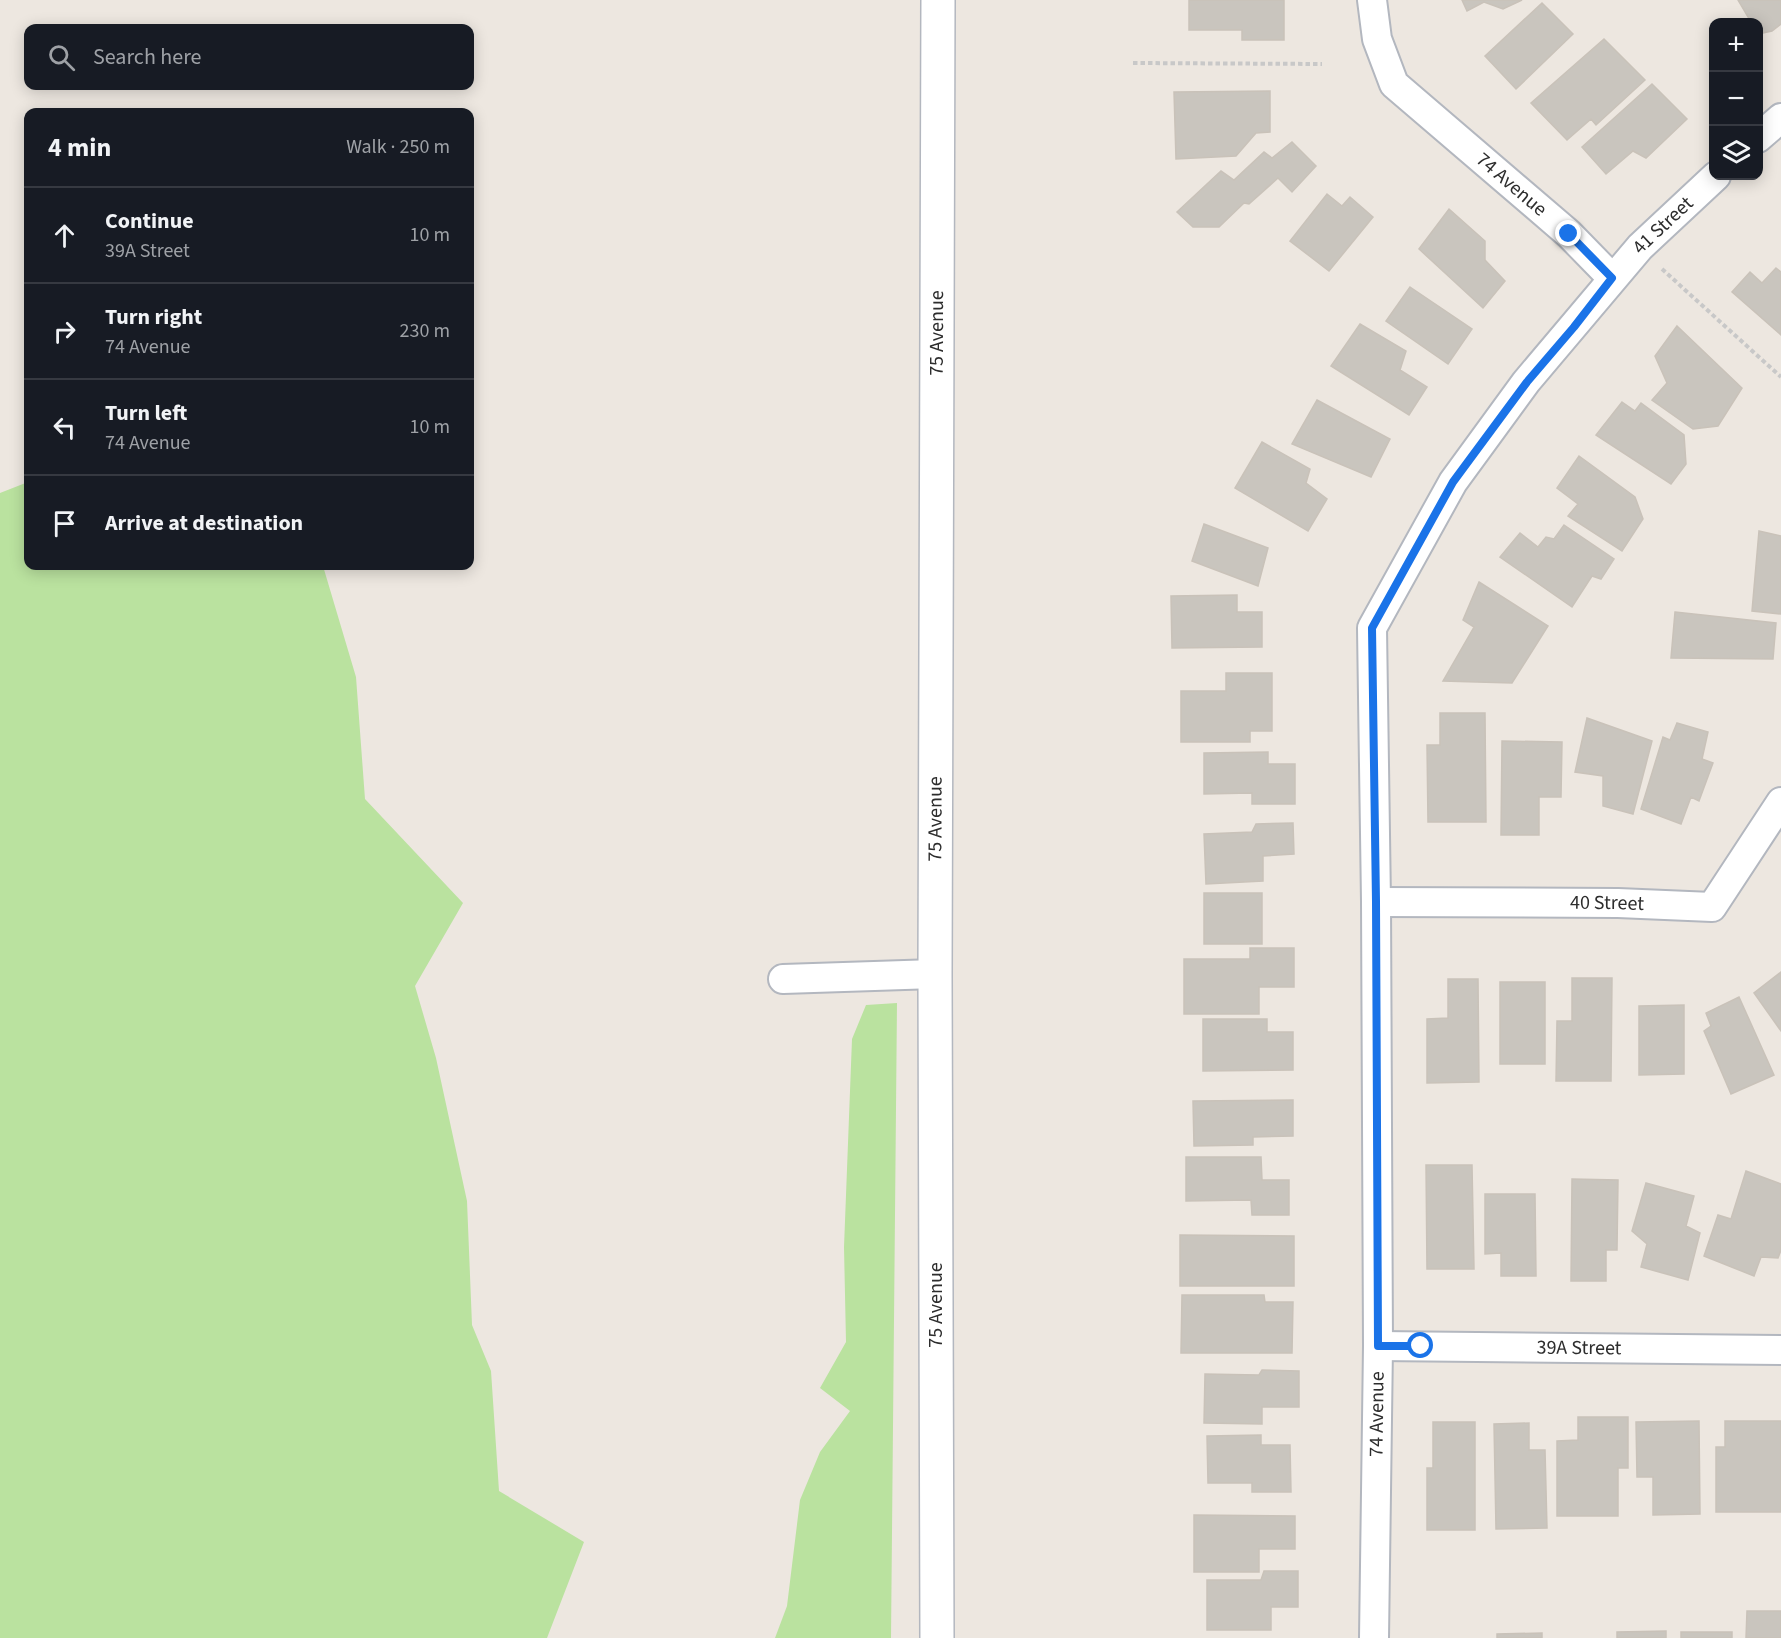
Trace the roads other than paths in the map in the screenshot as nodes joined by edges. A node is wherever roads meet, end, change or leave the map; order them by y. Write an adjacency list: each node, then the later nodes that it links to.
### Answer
1 (938, 0): 9 (main road, 75 Avenue)
2 (1372, 0): 6 (street, 74 Avenue)
3 (1781, 118): 4 (street)
4 (1763, 134)
5 (1712, 180): 6 (street, 41 Street)
6 (1612, 278): 8 (street, 74 Avenue)
7 (1781, 802): 8 (street, 40 Street)
8 (1376, 902): 11 (street, 74 Avenue)
9 (935, 974): 10 (street); 13 (main road, 75 Avenue)
10 (783, 979)
11 (1378, 1346): 12 (street, 39A Street); 14 (street, 74 Avenue)
12 (1781, 1350)
13 (937, 1638)
14 (1374, 1638)

